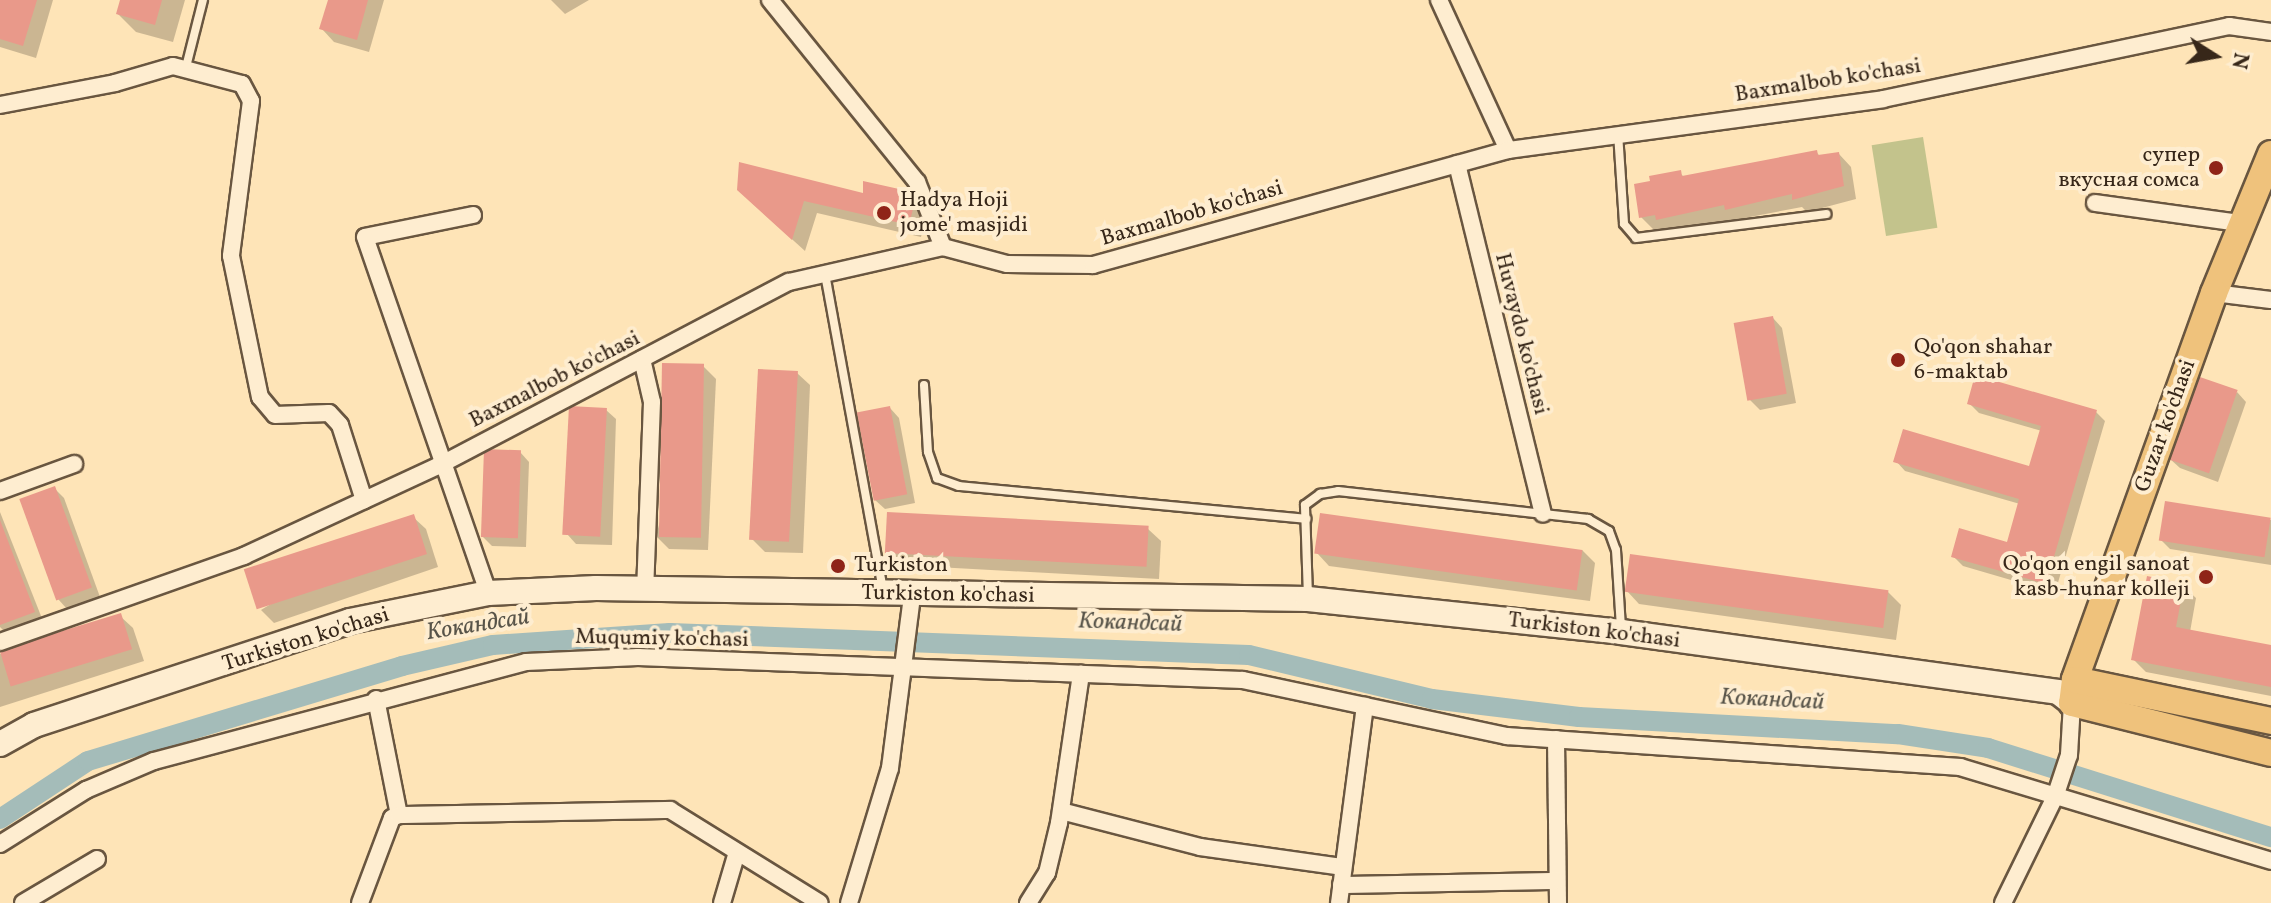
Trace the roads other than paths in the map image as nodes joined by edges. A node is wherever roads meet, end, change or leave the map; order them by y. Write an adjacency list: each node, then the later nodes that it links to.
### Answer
1 (203, 0): 5 (lane)
2 (770, 0): 15 (street)
3 (1439, 0): 8 (street)
4 (2271, 32): 7 (street, Baxmalbob ko'chasi)
5 (186, 67): 6 (street); 24 (street)
6 (0, 105)
7 (1618, 133): 8 (street, Baxmalbob ko'chasi); 12 (lane)
8 (1508, 150): 10 (street, Baxmalbob ko'chasi)
9 (2271, 154): 14 (main road, Guzar ko'chasi)
10 (1457, 164): 15 (street, Baxmalbob ko'chasi); 25 (street, Huvaydo ko'chasi)
11 (2095, 203): 14 (street)
12 (1826, 214)
13 (473, 215): 21 (street)
14 (2239, 223): 17 (main road, Guzar ko'chasi)
15 (943, 247): 16 (street, Baxmalbob ko'chasi)
16 (825, 274): 19 (street, Baxmalbob ko'chasi); 29 (lane)
17 (2214, 293): 18 (street); 36 (main road, Guzar ko'chasi)
18 (2271, 300)
19 (642, 359): 21 (street, Baxmalbob ko'chasi); 27 (street)
20 (924, 385): 26 (lane)
21 (445, 461): 24 (street, Baxmalbob ko'chasi); 28 (street)
22 (74, 464): 23 (street)
23 (0, 491)
24 (364, 500): 33 (street, Baxmalbob ko'chasi)
25 (1543, 514): 26 (lane); 32 (lane)
26 (1306, 519): 31 (lane)
27 (645, 589): 28 (main road, Turkiston ko'chasi); 29 (main road, Turkiston ko'chasi)
28 (488, 593): 41 (main road, Turkiston ko'chasi)
29 (884, 595): 30 (main road, Turkiston ko'chasi)
30 (912, 596): 31 (main road, Turkiston ko'chasi); 34 (street)
31 (1308, 599): 32 (main road, Turkiston ko'chasi)
32 (1621, 632): 36 (main road, Turkiston ko'chasi)
33 (0, 642)
34 (904, 667): 35 (street, Muqumiy ko'chasi); 37 (street, Muqumiy ko'chasi); 57 (street)
35 (1081, 674): 38 (street, Muqumiy ko'chasi); 44 (street)
36 (2069, 691): 39 (main road, Turkiston ko'chasi); 42 (main road, Turkiston ko'chasi); 43 (street)
37 (376, 699): 45 (street); 46 (street, Muqumiy ko'chasi)
38 (1365, 706): 40 (street, Muqumiy ko'chasi); 50 (street)
39 (2271, 721)
40 (1556, 739): 43 (street, Muqumiy ko'chasi); 51 (street)
41 (0, 744)
42 (2271, 753)
43 (2055, 797): 49 (street, Muqumiy ko'chasi); 61 (street)
44 (1061, 811): 50 (street); 58 (street)
45 (399, 815): 47 (street); 54 (street)
46 (0, 844)
47 (737, 852): 55 (street); 56 (street)
48 (97, 859): 53 (street)
49 (2271, 861)
50 (1342, 867): 52 (street)
51 (1556, 881): 52 (street); 60 (street)
52 (1341, 885): 59 (street)
53 (23, 903)
54 (360, 903)
55 (722, 903)
56 (820, 903)
57 (849, 903)
58 (1028, 903)
59 (1339, 903)
60 (1558, 903)
61 (2003, 903)

